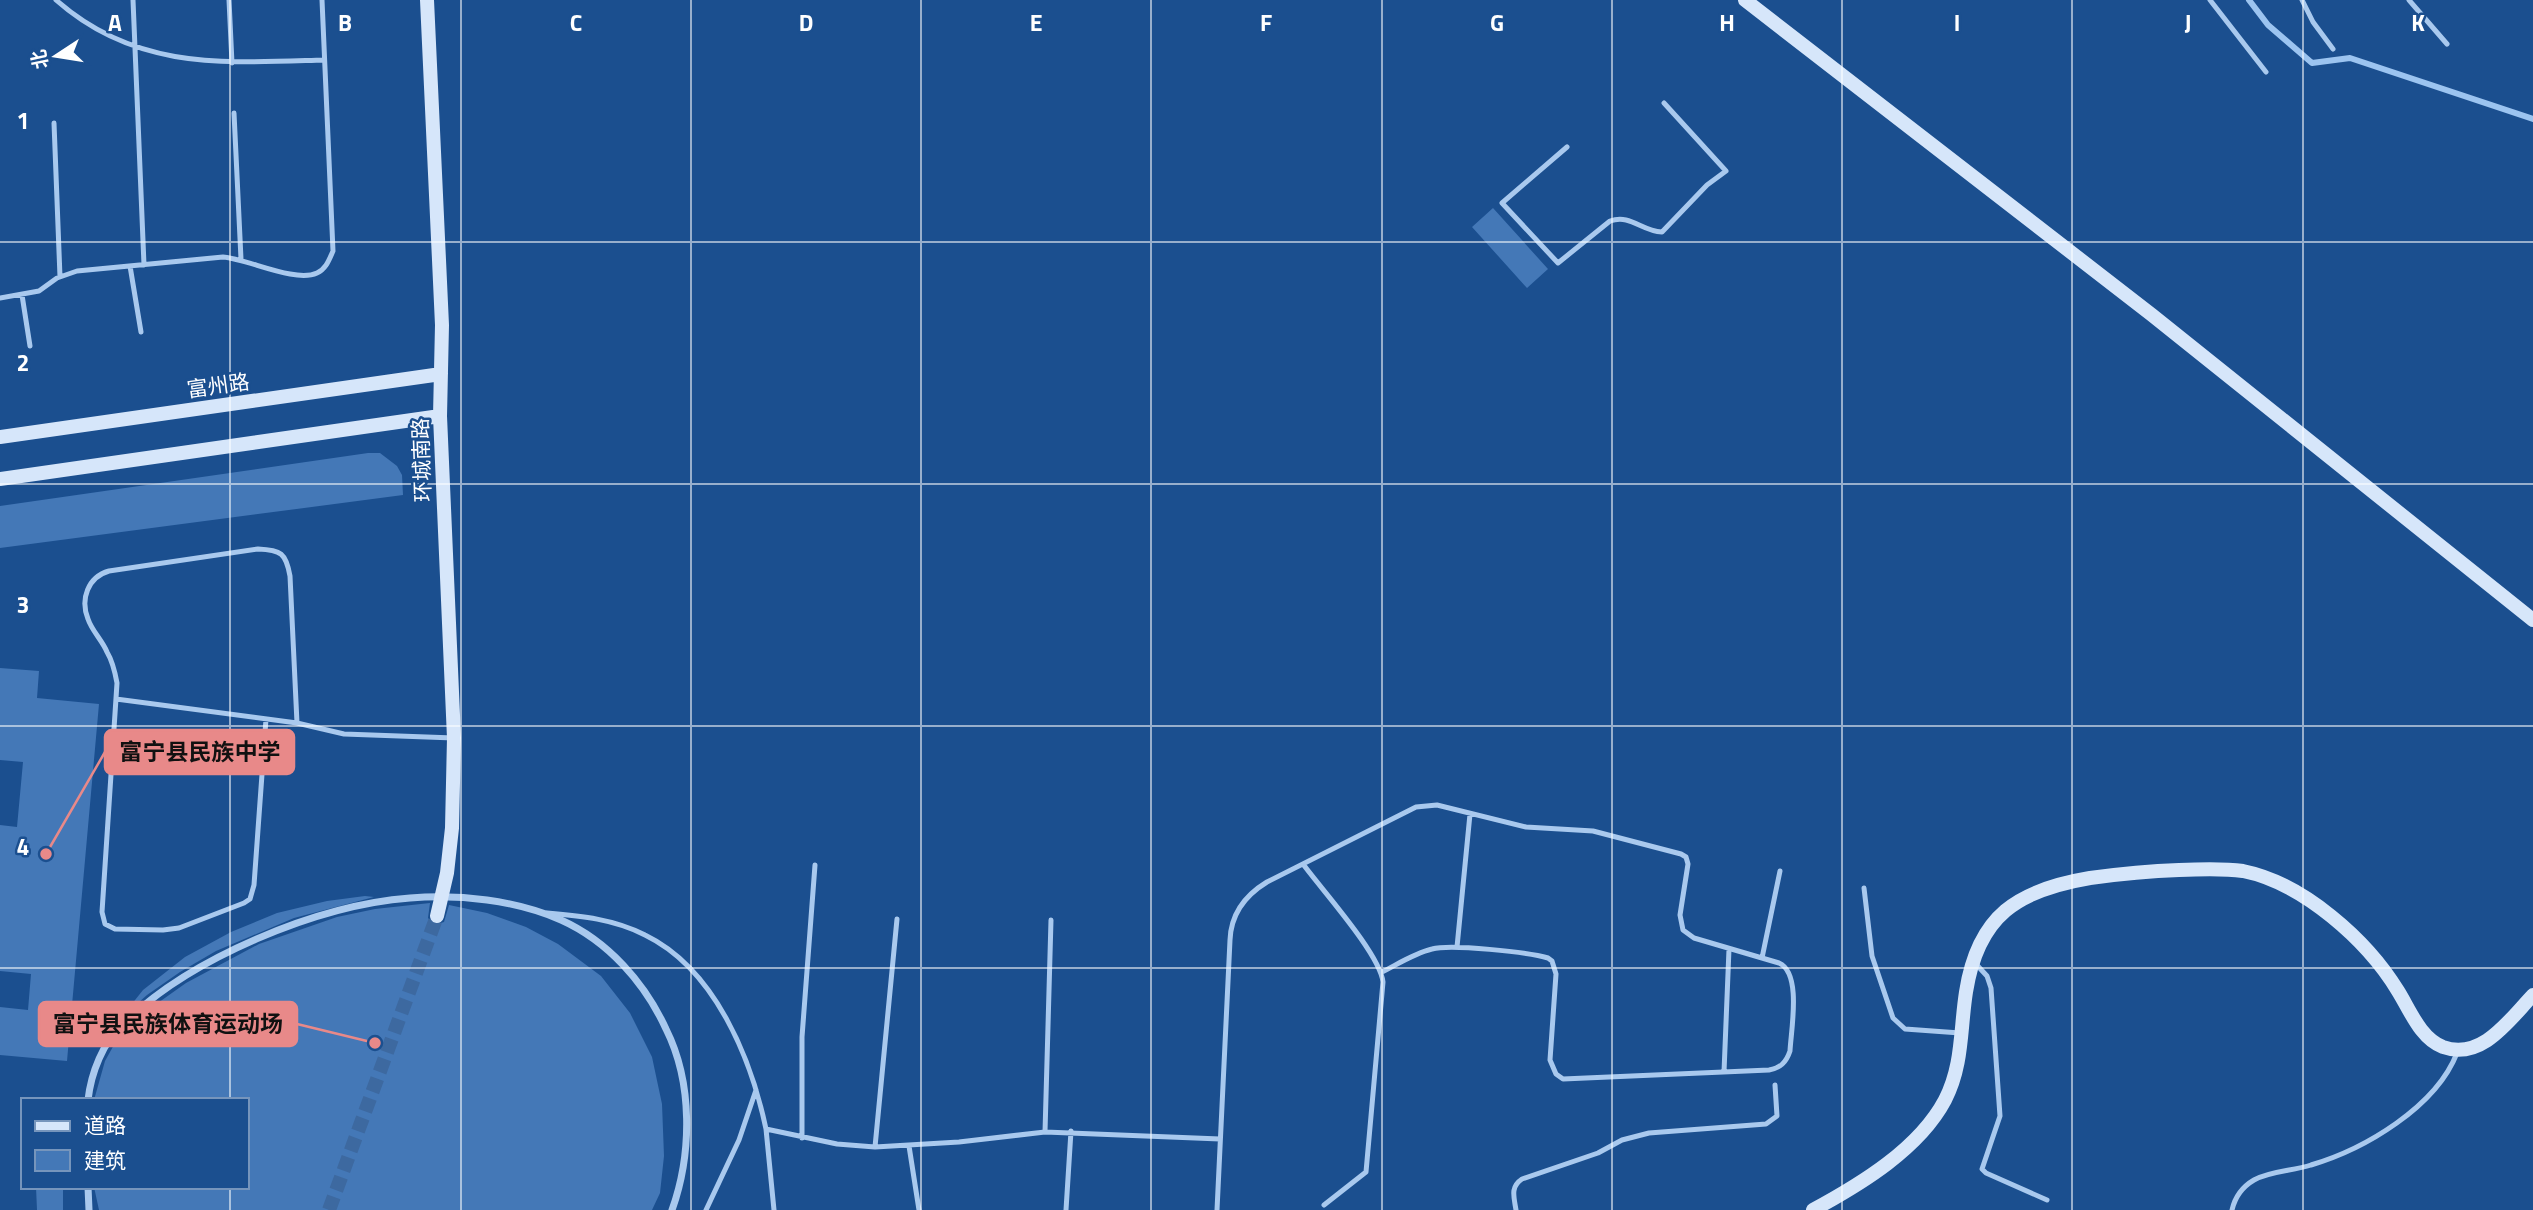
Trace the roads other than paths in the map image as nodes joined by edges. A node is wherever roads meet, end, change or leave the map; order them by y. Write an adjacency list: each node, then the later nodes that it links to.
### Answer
1 (56, 0): 11 (lane)
2 (133, 0): 11 (lane)
3 (229, 0): 14 (lane)
4 (322, 0): 13 (lane)
5 (427, 0): 28 (main road, 环城南路)
6 (1745, 0): 32 (main road)
7 (2210, 0): 15 (lane)
8 (2302, 0): 12 (lane)
9 (2409, 0): 10 (lane)
10 (2447, 44)
11 (135, 46): 14 (lane); 21 (lane)
12 (2333, 49)
13 (324, 60): 14 (lane); 20 (lane)
14 (232, 62)
15 (2266, 72)
16 (1664, 103): 19 (lane)
17 (234, 113): 20 (lane)
18 (54, 123): 23 (lane)
19 (1567, 147)
20 (240, 259): 21 (lane)
21 (144, 265): 22 (lane)
22 (130, 266): 23 (lane); 26 (lane)
23 (60, 276): 24 (lane)
24 (22, 295): 25 (lane); 27 (lane)
25 (0, 298)
26 (141, 332)
27 (30, 346)
28 (441, 374): 29 (main road, 环城南路); 30 (main road, 富州路)
29 (440, 416): 31 (main road); 36 (main road, 环城南路)
30 (0, 437)
31 (0, 479)
32 (2533, 620)
33 (116, 699): 34 (lane); 34 (lane); 35 (lane)
34 (266, 719): 35 (lane)
35 (297, 723): 36 (lane)
36 (454, 738): 42 (main road, 环城南路)
37 (1470, 814): 38 (lane); 47 (lane); 48 (lane)
38 (1303, 864): 51 (lane); 63 (lane)
39 (815, 865): 62 (lane)
40 (1780, 872): 49 (lane)
41 (1864, 888): 53 (lane)
42 (442, 897): 43 (street); 44 (main road, 环城南路); 58 (street)
43 (540, 912): 57 (lane); 70 (street)
44 (437, 916)
45 (897, 919): 65 (lane)
46 (1051, 920): 60 (lane)
47 (1457, 947): 51 (lane); 55 (lane)
48 (1730, 948): 49 (lane); 55 (lane)
49 (1762, 958): 55 (lane)
50 (1973, 961): 53 (main road); 54 (main road); 67 (lane)
51 (1382, 972): 68 (lane)
52 (2533, 995): 54 (main road)
53 (1963, 1033): 77 (main road)
54 (2458, 1049): 78 (lane)
55 (1724, 1072)
56 (1775, 1085): 76 (lane)
57 (757, 1090): 59 (lane); 71 (lane)
58 (88, 1098)
59 (766, 1129): 62 (lane); 72 (lane)
60 (1045, 1132): 61 (lane); 64 (lane)
61 (1071, 1132): 63 (lane); 74 (lane)
62 (802, 1138): 65 (lane)
63 (1220, 1139): 75 (lane)
64 (909, 1146): 65 (lane); 73 (lane)
65 (875, 1147)
66 (88, 1189): 69 (street)
67 (2048, 1200)
68 (1324, 1205)
69 (89, 1210)
70 (672, 1210)
71 (706, 1210)
72 (774, 1210)
73 (919, 1210)
74 (1066, 1210)
75 (1217, 1210)
76 (1516, 1210)
77 (1813, 1210)
78 (2232, 1210)

